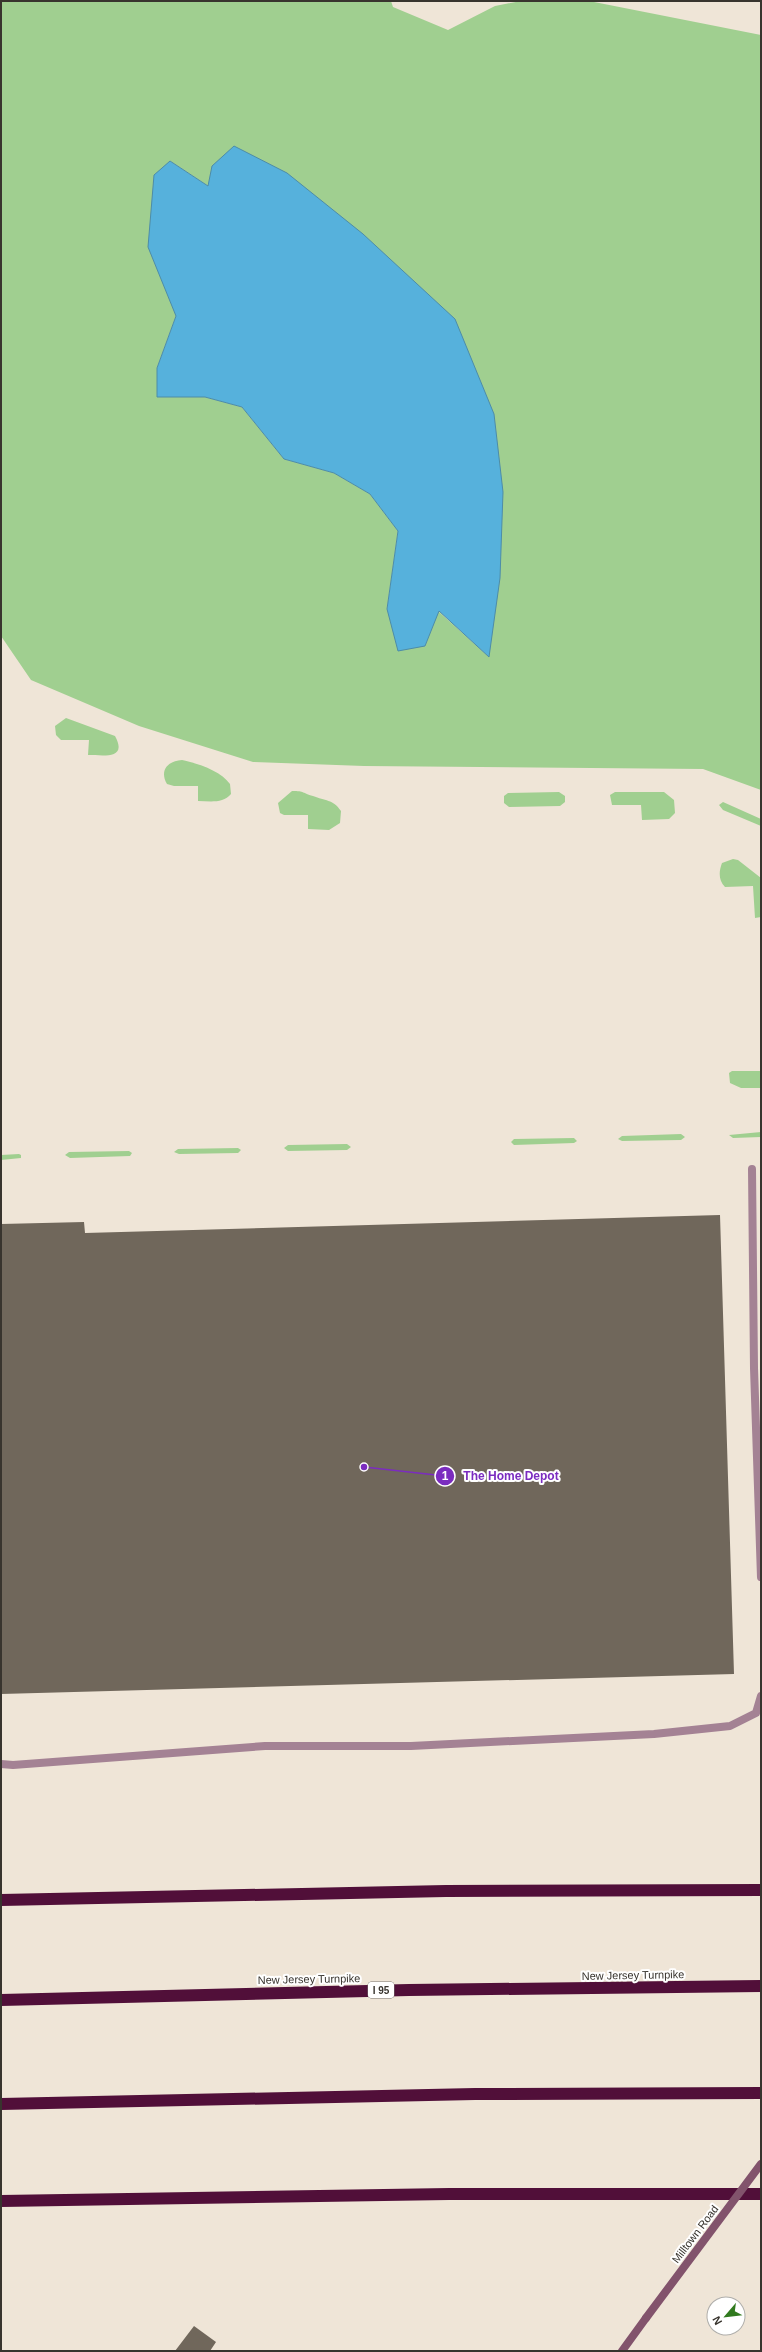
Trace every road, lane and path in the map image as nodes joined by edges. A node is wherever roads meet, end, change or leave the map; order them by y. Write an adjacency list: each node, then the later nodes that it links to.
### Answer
1 (752, 1169): 2 (lane)
2 (761, 1578)
3 (761, 1696): 4 (lane)
4 (1, 1764)
5 (761, 1890): 6 (highway)
6 (1, 1900)
7 (761, 1986): 8 (highway, New Jersey Turnpike / I 95)
8 (1, 2000)
9 (761, 2093): 10 (highway)
10 (1, 2104)
11 (761, 2164): 14 (street, Milltown Road, bridge)
12 (761, 2194): 13 (highway)
13 (1, 2201)
14 (622, 2351)

